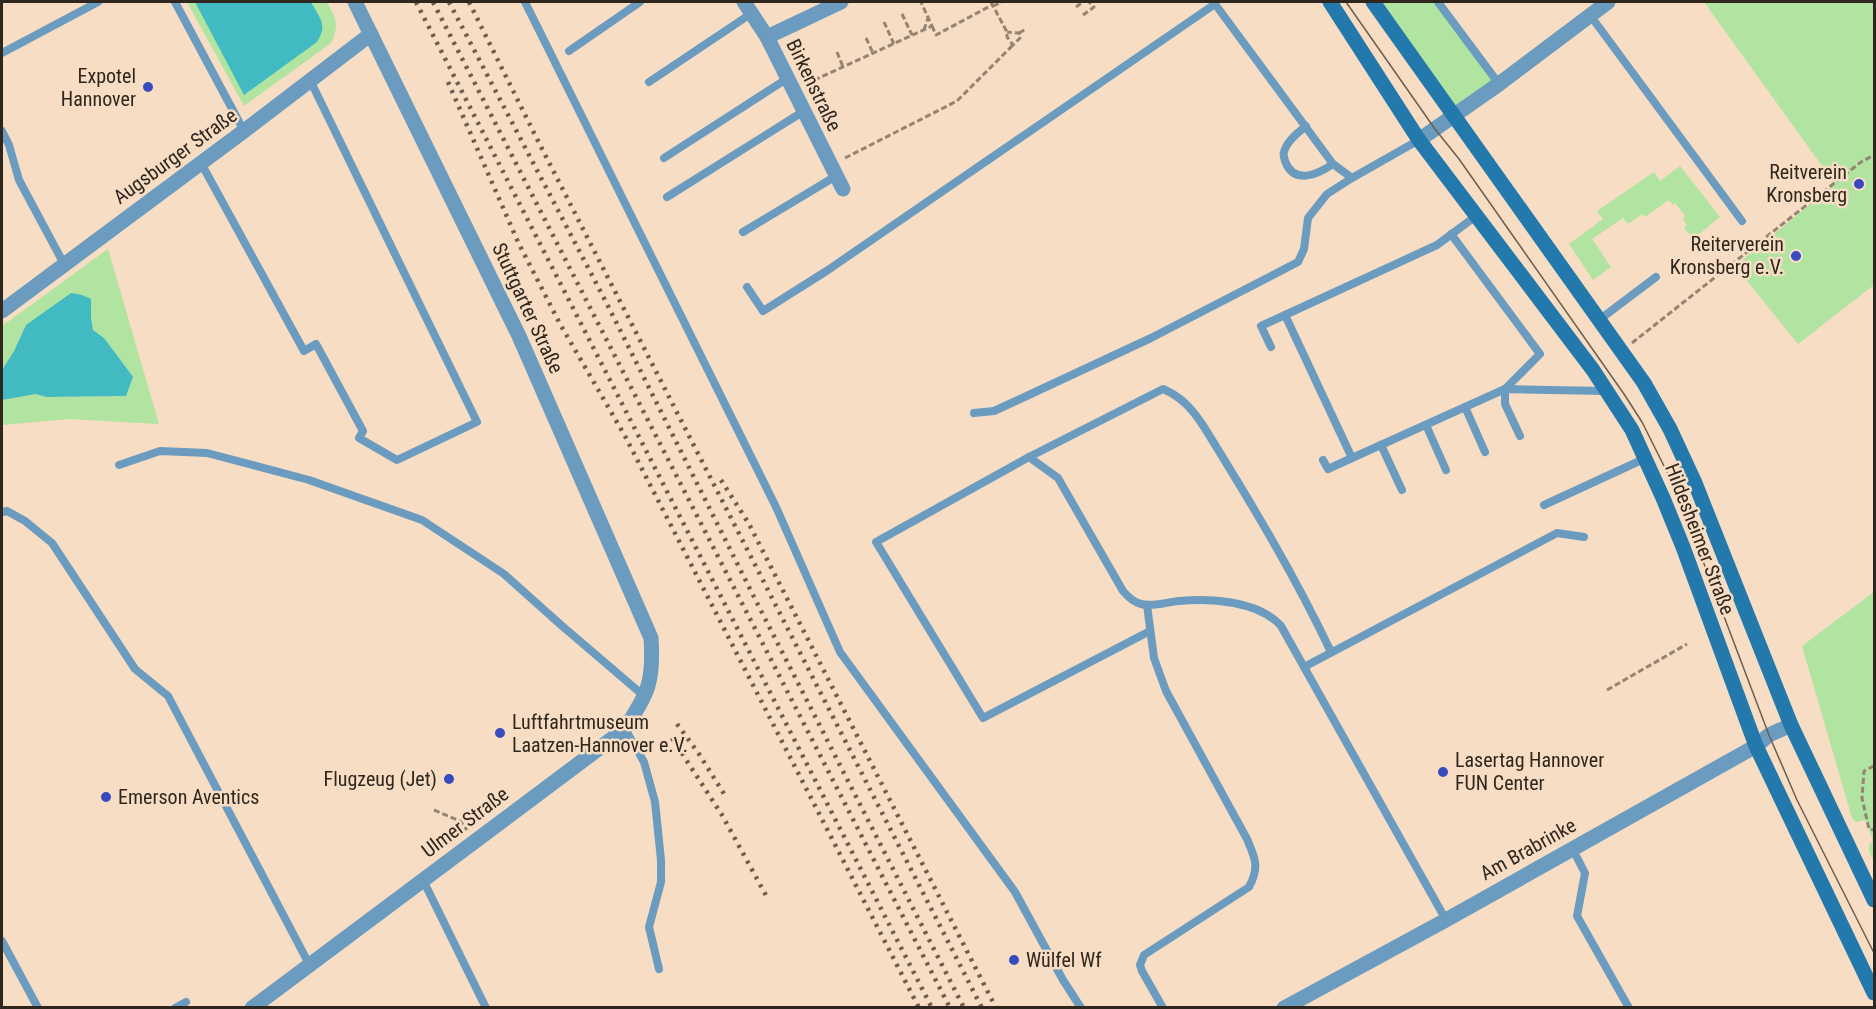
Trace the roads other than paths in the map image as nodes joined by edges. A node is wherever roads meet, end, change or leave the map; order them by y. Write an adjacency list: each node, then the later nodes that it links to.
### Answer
1 (98, 2): 16 (lane)
2 (175, 2): 25 (lane)
3 (355, 2): 13 (street, Stuttgarter Straße)
4 (525, 2): 84 (lane)
5 (640, 2): 15 (lane)
6 (841, 2): 14 (street)
7 (1330, 2): 26 (main road, Hildesheimer Straße)
8 (1373, 2): 22 (main road, Hildesheimer Straße)
9 (1438, 2): 20 (lane)
10 (1608, 2): 12 (street)
11 (748, 7): 14 (street, Birkenstraße); 18 (lane)
12 (1590, 15): 20 (street); 34 (lane)
13 (371, 34): 17 (street, Augsburger Straße); 64 (street, Stuttgarter Straße)
14 (768, 37): 19 (street, Birkenstraße)
15 (569, 51)
16 (2, 53)
17 (310, 80): 25 (street, Augsburger Straße); 28 (lane)
18 (649, 82)
19 (791, 84): 21 (street, Birkenstraße); 27 (lane)
20 (1499, 84): 22 (street)
21 (804, 111): 30 (street, Birkenstraße); 32 (lane)
22 (1455, 115): 26 (street); 42 (main road, Hildesheimer Straße)
23 (1306, 126): 29 (lane); 29 (lane); 39 (lane)
24 (2, 131): 37 (lane)
25 (244, 131): 28 (street, Augsburger Straße)
26 (1419, 140): 31 (lane); 33 (main road, Hildesheimer Straße)
27 (664, 158)
28 (201, 163): 37 (street, Augsburger Straße)
29 (1333, 164): 31 (lane)
30 (836, 177): 35 (lane)
31 (1352, 178): 47 (lane)
32 (667, 197)
33 (1476, 216): 36 (lane); 45 (main road, Hildesheimer Straße)
34 (1742, 221)
35 (743, 232)
36 (1451, 234): 41 (lane); 44 (lane)
37 (64, 264): 40 (street, Augsburger Straße)
38 (1656, 277): 42 (lane)
39 (747, 287)
40 (2, 311)
41 (1285, 315): 43 (lane); 53 (lane)
42 (1599, 320): 68 (main road, Hildesheimer Straße)
43 (1271, 347)
44 (1505, 389): 45 (lane); 46 (lane); 49 (lane)
45 (1607, 391): 54 (main road, Hildesheimer Straße)
46 (1465, 407): 48 (lane); 51 (lane)
47 (974, 412)
48 (1426, 425): 50 (lane); 57 (lane)
49 (1520, 435)
50 (1381, 445): 53 (lane); 58 (lane)
51 (1485, 452)
52 (1029, 457): 62 (lane); 63 (lane); 65 (lane)
53 (1352, 458): 55 (lane)
54 (1646, 458): 59 (lane); 70 (main road, Hildesheimer Straße)
55 (1323, 460)
56 (120, 465): 67 (lane)
57 (1446, 470)
58 (1402, 490)
59 (1544, 505)
60 (2, 512): 76 (lane)
61 (1584, 537): 65 (lane)
62 (1147, 606): 63 (lane); 66 (lane)
63 (1150, 631): 85 (lane)
64 (651, 638): 67 (street, Ulmer Straße)
65 (1331, 652): 66 (lane)
66 (1304, 667): 74 (lane)
67 (645, 697): 69 (street, Ulmer Straße)
68 (1791, 725): 70 (street, Am Brabrinke); 73 (main road, Hildesheimer Straße)
69 (625, 729): 72 (street, Ulmer Straße); 77 (lane)
70 (1756, 746): 71 (street, Am Brabrinke); 78 (main road, Hildesheimer Straße)
71 (1572, 848): 74 (street, Am Brabrinke); 87 (lane)
72 (423, 880): 76 (street, Ulmer Straße); 83 (lane)
73 (1875, 900)
74 (1446, 920): 86 (street, Am Brabrinke)
75 (2, 941): 80 (lane)
76 (309, 964): 82 (street, Ulmer Straße)
77 (659, 969)
78 (1875, 993)
79 (186, 1002): 81 (lane)
80 (38, 1008)
81 (175, 1008)
82 (252, 1008)
83 (486, 1008)
84 (1081, 1008)
85 (1163, 1008)
86 (1284, 1008)
87 (1629, 1008)

